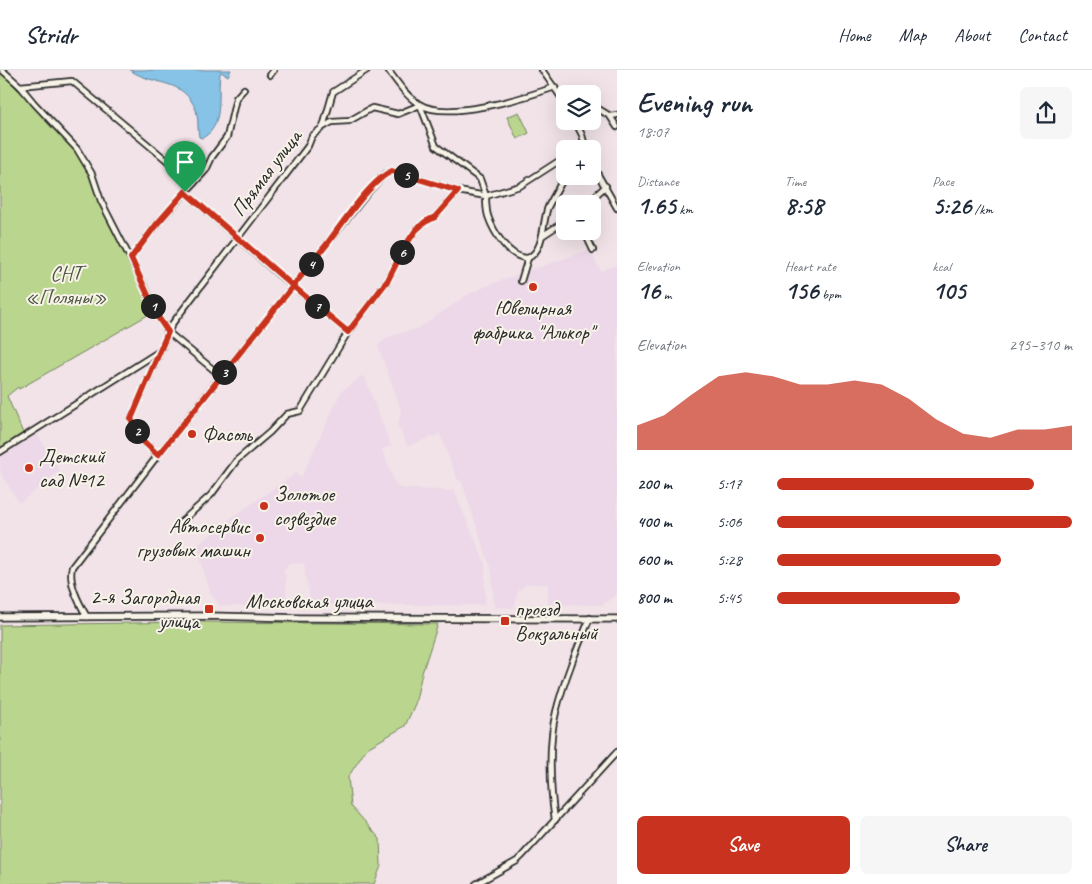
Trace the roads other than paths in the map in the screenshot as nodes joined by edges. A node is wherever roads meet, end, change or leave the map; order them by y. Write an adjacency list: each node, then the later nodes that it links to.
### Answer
1 (2, 70): 7 (street)
2 (274, 70): 6 (street)
3 (367, 70): 14 (street)
4 (388, 70): 10 (street)
5 (542, 70): 8 (street)
6 (270, 75)
7 (20, 86): 18 (street); 31 (street)
8 (555, 88): 10 (street)
9 (244, 89): 18 (street)
10 (420, 105): 14 (street); 24 (street)
11 (601, 110): 13 (street)
12 (617, 115): 13 (street)
13 (610, 116): 15 (street)
14 (323, 127): 28 (street, Прямая улица)
15 (617, 127)
16 (556, 163): 24 (street)
17 (601, 178): 20 (street)
18 (194, 183): 22 (street)
19 (560, 185): 27 (street)
20 (606, 186): 23 (street); 25 (street)
21 (458, 191): 24 (street); 34 (street); 36 (street)
22 (185, 192): 28 (street); 31 (street)
23 (596, 195)
24 (486, 196): 32 (street)
25 (617, 208)
26 (556, 227): 27 (street)
27 (542, 236): 32 (street)
28 (238, 238): 34 (street); 35 (street, Прямая улица)
29 (588, 240): 30 (street)
30 (592, 250)
31 (131, 258): 35 (street)
32 (528, 258): 33 (street)
33 (521, 281)
34 (293, 286): 36 (street); 38 (street)
35 (168, 332): 37 (street, Прямая улица); 38 (street)
36 (348, 332): 41 (street)
37 (160, 351): 39 (street); 40 (street, Прямая улица)
38 (221, 376): 40 (street)
39 (0, 452)
40 (158, 455): 43 (street)
41 (181, 522)
42 (0, 617): 43 (main road, Московская улица)
43 (87, 617): 44 (main road, Московская улица)
44 (590, 618): 45 (main road, Московская улица); 47 (street)
45 (617, 619)
46 (617, 752): 47 (street)
47 (555, 820): 48 (street)
48 (476, 884)

